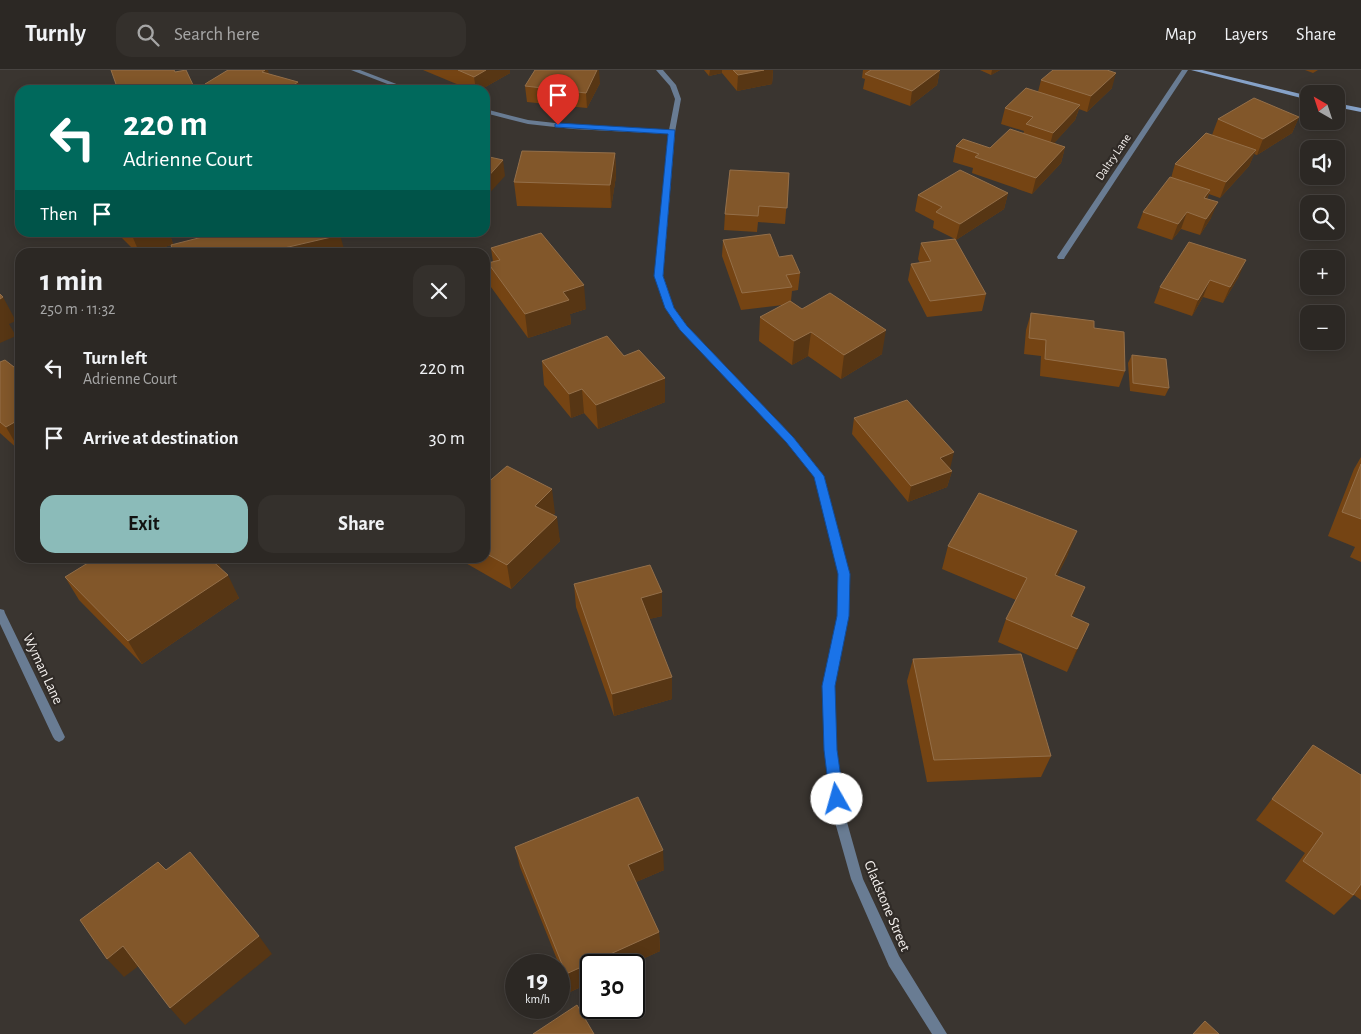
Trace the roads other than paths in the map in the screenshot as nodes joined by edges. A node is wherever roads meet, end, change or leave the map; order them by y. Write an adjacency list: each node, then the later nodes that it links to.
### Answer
1 (354, 70): 5 (street)
2 (659, 70): 10 (street, Gladstone Street)
3 (1185, 70): 11 (street, Daltry Lane)
4 (1194, 70): 6 (street)
5 (395, 85)
6 (1300, 96)
7 (1345, 107): 8 (street)
8 (1361, 110)
9 (490, 112): 10 (street)
10 (672, 132): 14 (street, Gladstone Street)
11 (1060, 256)
12 (0, 613): 13 (street, Wyman Lane)
13 (58, 737)
14 (940, 1034)

